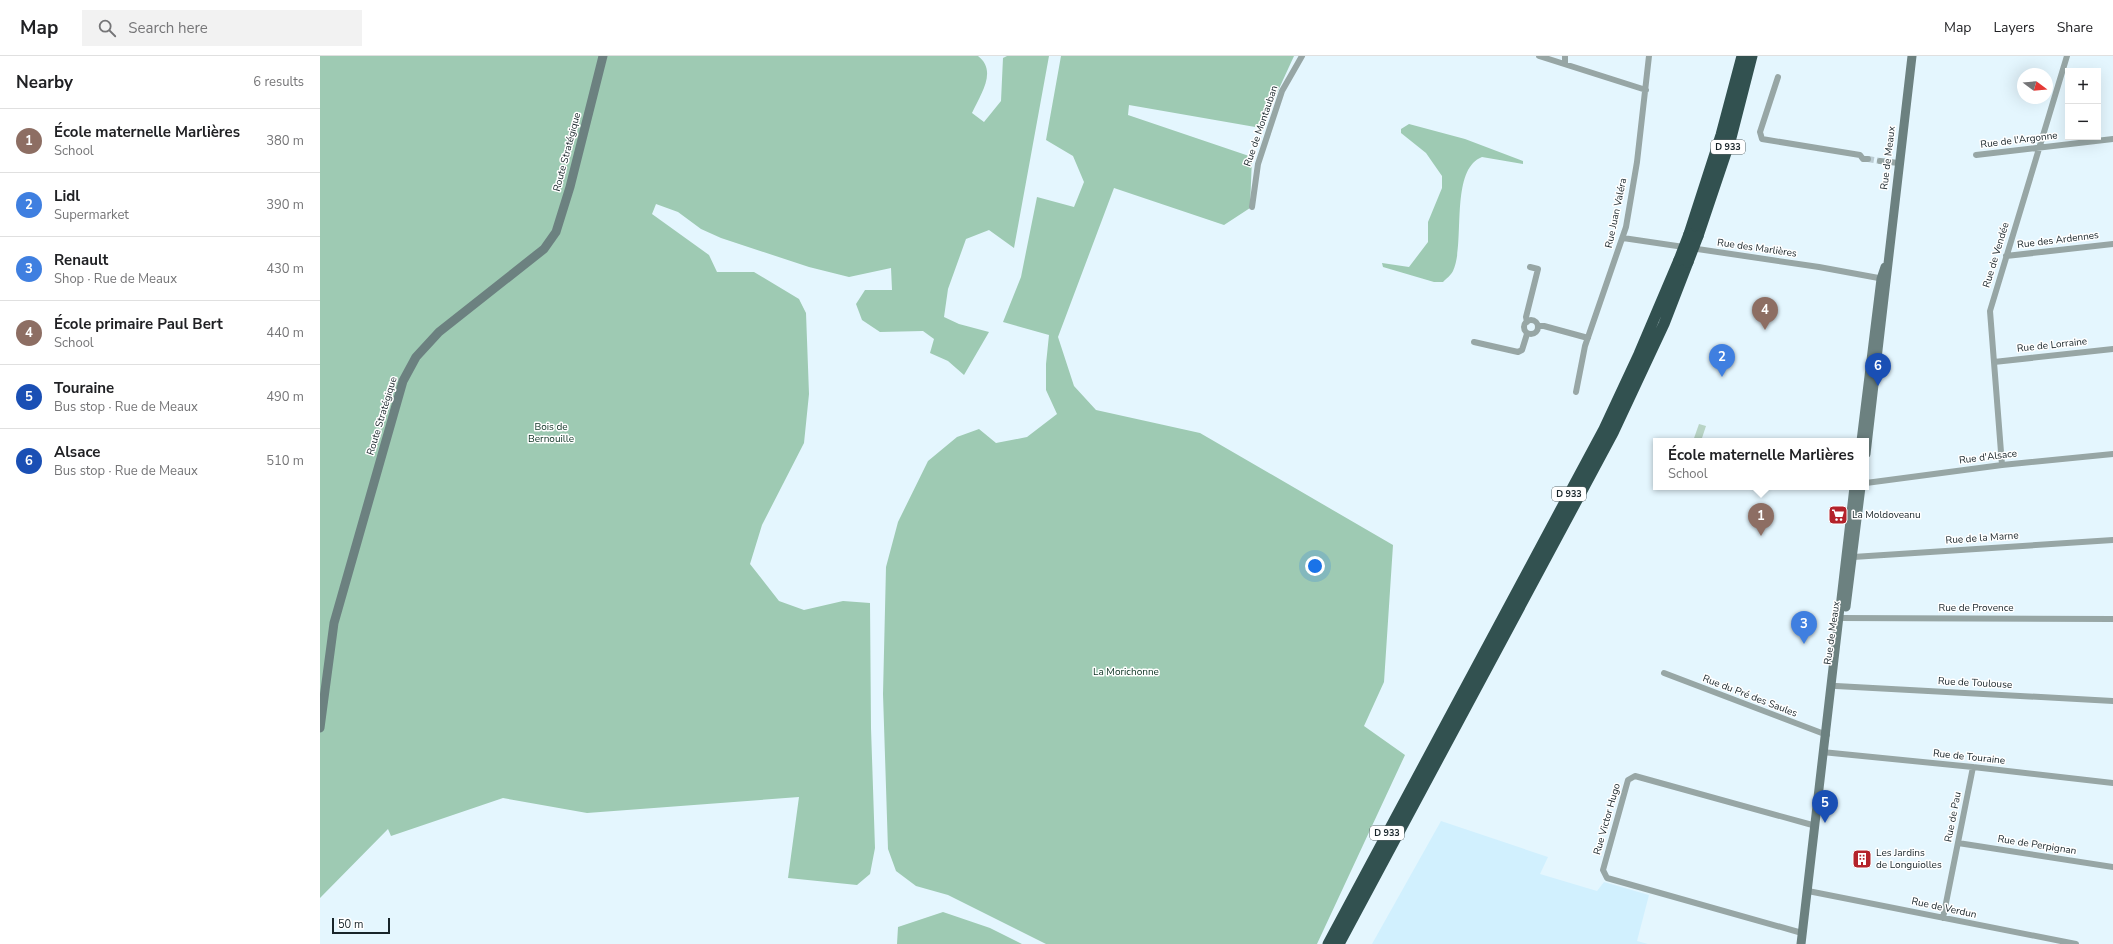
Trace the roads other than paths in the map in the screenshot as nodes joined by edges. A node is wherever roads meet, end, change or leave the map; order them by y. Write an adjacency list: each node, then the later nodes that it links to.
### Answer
1 (603, 56): 50 (main road, Route Stratégique)
2 (1302, 56): 19 (street, Rue de Montauban)
3 (1540, 56): 10 (street)
4 (1565, 56): 10 (street)
5 (1649, 56): 12 (street, Rue Juan Valéra)
6 (1742, 56): 20 (highway, D 933)
7 (1752, 56): 20 (highway, D 933)
8 (1912, 56): 18 (main road, Rue de Meaux)
9 (2067, 56): 14 (street, Rue de Vendée)
10 (1565, 64): 12 (street)
11 (1778, 77): 16 (street)
12 (1646, 90): 21 (street, Rue Juan Valéra)
13 (2113, 139): 14 (street, Rue de l'Argonne)
14 (2039, 148): 15 (street, Rue de l'Argonne); 23 (street, Rue de Vendée)
15 (1976, 155)
16 (1868, 159)
17 (1880, 161): 18 (street)
18 (1899, 163): 26 (main road, Rue de Meaux)
19 (1252, 207)
20 (1694, 235): 24 (highway, D 933, bridge)
21 (1623, 238): 26 (street, Rue des Marlières); 30 (street, Rue Juan Valéra)
22 (2113, 244): 23 (street, Rue des Ardennes)
23 (2006, 256): 33 (street, Rue de Vendée)
24 (1684, 261): 61 (highway, D 933); 62 (highway, D 933)
25 (1530, 267): 27 (street)
26 (1884, 279): 35 (main road, Rue de Meaux); 36 (main road, Rue de Meaux)
27 (1527, 322): 28 (street); 29 (street)
28 (1538, 326): 29 (street); 30 (street)
29 (1527, 334): 31 (street)
30 (1588, 338): 34 (street, Rue Juan Valéra)
31 (1474, 342)
32 (2113, 349): 33 (street, Rue de Lorraine)
33 (1994, 362): 39 (street, Rue de Vendée)
34 (1576, 392)
35 (1869, 426): 36 (main road); 37 (main road, Rue de Meaux)
36 (1862, 438)
37 (1868, 438)
38 (2113, 454): 39 (street, Rue d'Alsace)
39 (2002, 465): 40 (street, Rue d'Alsace)
40 (1869, 483)
41 (1854, 490): 45 (main road, Rue de Meaux)
42 (1861, 490): 44 (main road, Rue de Meaux)
43 (2113, 540): 44 (street, Rue de la Marne)
44 (1853, 557): 45 (main road, Rue de Meaux)
45 (1841, 618): 46 (street, Rue de Provence); 48 (main road, Rue de Meaux); 51 (main road, Rue de Meaux)
46 (2113, 619)
47 (1664, 674): 51 (street, Rue du Pré des Saules)
48 (1836, 686): 49 (street, Rue de Toulouse); 51 (main road, Rue de Meaux)
49 (2113, 701)
50 (320, 728)
51 (1827, 735): 52 (main road, Rue de Meaux)
52 (1825, 753): 53 (street, Rue de Touraine); 55 (main road, Rue de Meaux)
53 (1973, 767): 54 (street, Rue de Touraine); 56 (street, Rue de Pau)
54 (2113, 783)
55 (1816, 826): 58 (main road, Rue de Meaux); 60 (street, Rue Victor Hugo)
56 (1958, 843): 57 (street, Rue de Perpignan); 59 (street, Rue de Pau)
57 (2113, 867)
58 (1808, 891): 59 (street, Rue de Verdun); 60 (main road, Rue de Meaux)
59 (1943, 918): 64 (street, Rue de Verdun)
60 (1802, 932): 63 (main road, Rue de Meaux)
61 (1328, 944)
62 (1339, 944)
63 (1801, 944)
64 (2076, 944)

